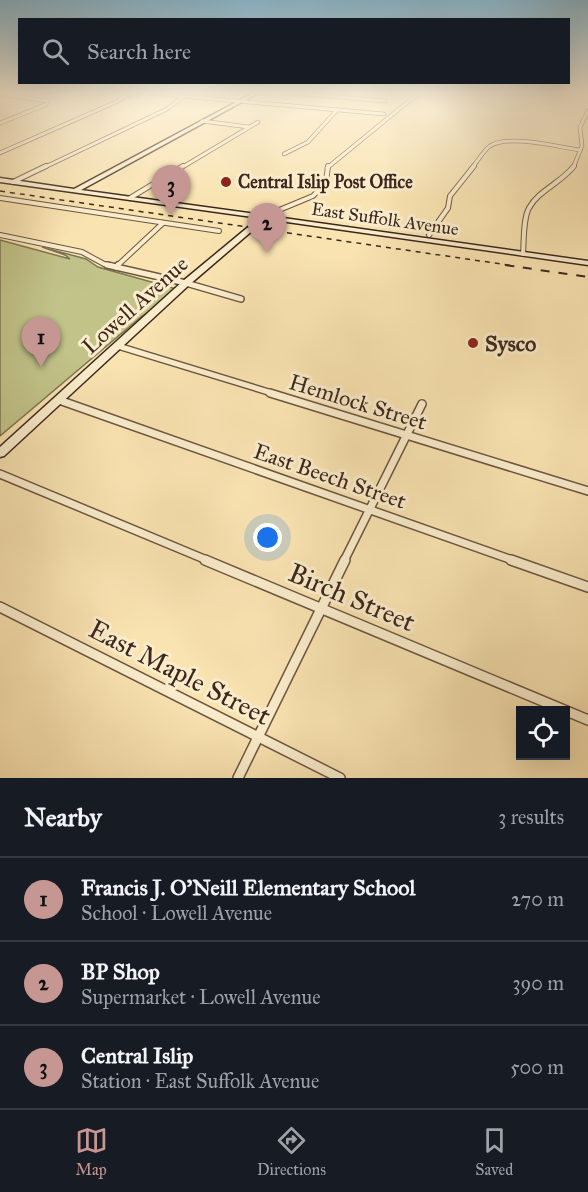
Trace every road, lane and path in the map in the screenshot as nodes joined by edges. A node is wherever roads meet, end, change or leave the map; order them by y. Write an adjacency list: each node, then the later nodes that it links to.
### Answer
1 (56, 128): 9 (street)
2 (125, 128): 12 (street)
3 (190, 128): 15 (main road)
4 (247, 128): 17 (street)
5 (323, 128): 10 (street)
6 (374, 128): 20 (street)
7 (580, 128): 8 (street)
8 (580, 150): 24 (street); 25 (street)
9 (0, 153)
10 (284, 154)
11 (0, 175): 12 (main road, East Suffolk Avenue)
12 (21, 178): 14 (street); 15 (main road, East Suffolk Avenue)
13 (0, 180): 14 (main road, East Suffolk Avenue)
14 (13, 182): 16 (main road, East Suffolk Avenue)
15 (82, 186): 16 (main road); 17 (main road, East Suffolk Avenue)
16 (75, 190): 19 (main road, East Suffolk Avenue)
17 (137, 194): 19 (street); 20 (main road, East Suffolk Avenue)
18 (0, 198): 21 (street)
19 (130, 198): 20 (main road, East Suffolk Avenue)
20 (268, 215): 24 (main road, East Suffolk Avenue); 25 (main road, East Suffolk Avenue); 29 (main road, Lowell Avenue)
21 (163, 223): 22 (street); 28 (street)
22 (219, 231)
23 (0, 235): 28 (street)
24 (429, 235): 25 (main road, East Suffolk Avenue)
25 (523, 251): 26 (main road, East Suffolk Avenue); 27 (main road, East Suffolk Avenue)
26 (588, 257)
27 (588, 263)
28 (116, 267): 29 (street)
29 (186, 284): 30 (street); 31 (main road, Lowell Avenue)
30 (241, 299)
31 (118, 346): 32 (main road, Lowell Avenue); 34 (street, Hemlock Street)
32 (59, 400): 35 (main road, Lowell Avenue); 38 (street, East Beech Street)
33 (422, 404): 34 (street)
34 (407, 436): 37 (street, Hemlock Street); 38 (street)
35 (0, 453)
36 (0, 474): 41 (street, Birch Street)
37 (588, 492)
38 (371, 510): 39 (street, East Beech Street); 41 (street)
39 (588, 587)
40 (0, 607): 43 (street, East Maple Street)
41 (321, 607): 42 (street, Birch Street); 43 (street)
42 (588, 720)
43 (257, 736): 44 (street); 45 (street, East Maple Street)
44 (238, 778)
45 (340, 778)

